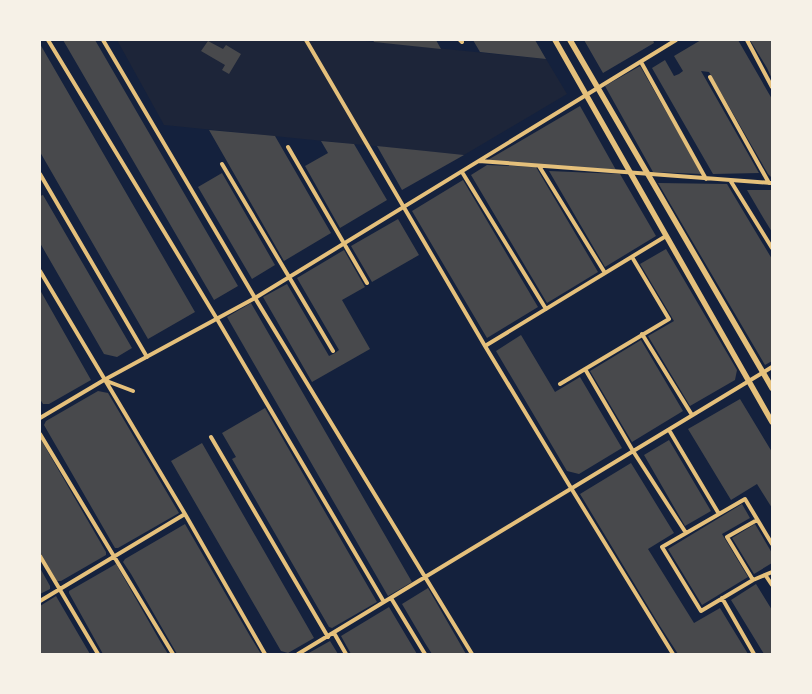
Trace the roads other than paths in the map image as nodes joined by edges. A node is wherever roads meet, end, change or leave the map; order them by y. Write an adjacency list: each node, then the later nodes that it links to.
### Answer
1 (48, 40): 39 (street)
2 (103, 40): 37 (street)
3 (306, 40): 28 (street)
4 (555, 40): 14 (main road)
5 (570, 40): 13 (main road)
6 (663, 40): 9 (street)
7 (676, 40): 9 (street)
8 (747, 40): 12 (street)
9 (667, 46): 10 (street)
10 (641, 62): 13 (street); 23 (street)
11 (710, 77): 25 (street)
12 (772, 87)
13 (598, 88): 14 (street); 22 (main road)
14 (587, 95): 16 (street); 20 (main road)
15 (288, 147): 30 (street)
16 (479, 161): 18 (street); 19 (street)
17 (222, 164): 35 (street)
18 (539, 166): 20 (street); 34 (street)
19 (462, 172): 28 (street); 38 (street)
20 (631, 173): 22 (street); 29 (main road)
21 (40, 174): 26 (street)
22 (648, 175): 23 (street); 46 (main road)
23 (706, 179): 24 (street)
24 (730, 180): 25 (street); 31 (street)
25 (770, 183)
26 (46, 184): 27 (street); 43 (street)
27 (40, 187)
28 (404, 206): 30 (street); 41 (street)
29 (666, 236): 32 (street); 48 (main road)
30 (344, 244): 35 (street); 36 (street)
31 (772, 248)
32 (632, 257): 34 (street); 40 (street)
33 (40, 271): 47 (street)
34 (605, 273): 38 (street)
35 (290, 277): 37 (street); 42 (street)
36 (367, 283)
37 (255, 298): 39 (street); 69 (street)
38 (546, 309): 41 (street)
39 (217, 319): 43 (street); 76 (street)
40 (642, 334): 45 (street); 52 (street)
41 (485, 346): 59 (street)
42 (333, 351)
43 (147, 357): 47 (street)
44 (772, 367): 46 (street)
45 (585, 369): 49 (street); 58 (street)
46 (763, 372): 48 (street); 50 (main road)
47 (104, 380): 51 (street); 53 (street); 60 (street)
48 (749, 382): 52 (street); 54 (main road)
49 (560, 384)
50 (772, 388)
51 (133, 390)
52 (692, 416): 55 (street)
53 (40, 418)
54 (772, 422)
55 (669, 430): 58 (street); 61 (street)
56 (40, 434): 66 (street)
57 (211, 437): 78 (street)
58 (633, 451): 59 (street); 63 (street)
59 (570, 488): 69 (street); 86 (street)
60 (185, 514): 66 (street); 81 (street)
61 (719, 514): 62 (street); 63 (street)
62 (757, 520): 64 (street); 70 (street)
63 (686, 533): 74 (street)
64 (772, 544)
65 (40, 556): 72 (street)
66 (114, 556): 72 (street); 80 (street)
67 (772, 572): 68 (street)
68 (766, 576): 70 (street); 71 (street)
69 (426, 577): 73 (street); 85 (street)
70 (753, 580): 74 (street)
71 (772, 585)
72 (60, 589): 75 (street); 79 (street)
73 (391, 598): 76 (street); 84 (street)
74 (722, 598): 87 (street)
75 (40, 601)
76 (384, 602): 77 (street)
77 (334, 633): 78 (street); 83 (street)
78 (328, 637): 82 (street)
79 (98, 654)
80 (173, 654)
81 (265, 654)
82 (298, 654)
83 (346, 654)
84 (425, 654)
85 (472, 654)
86 (673, 654)
87 (754, 654)

